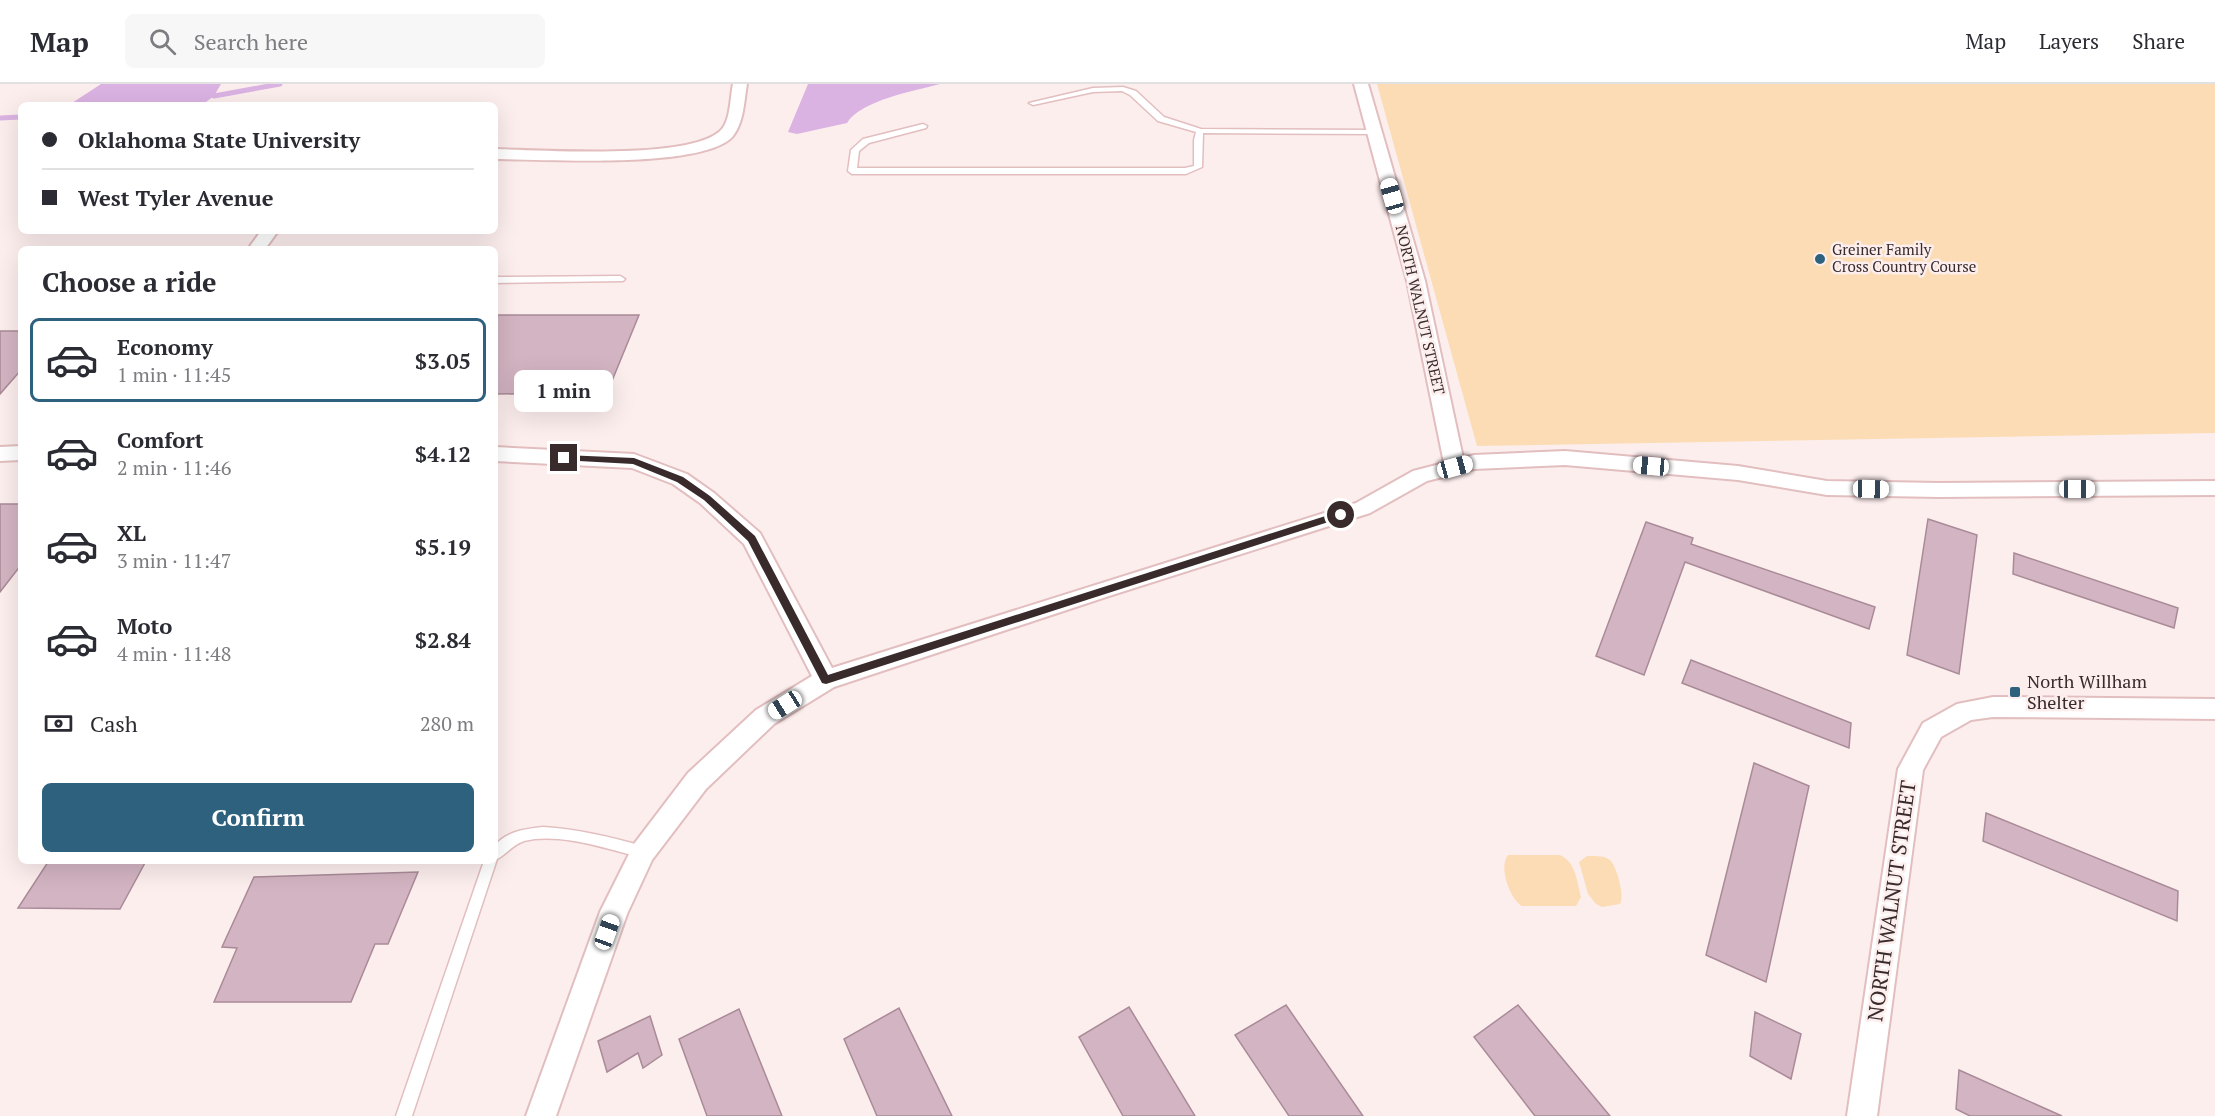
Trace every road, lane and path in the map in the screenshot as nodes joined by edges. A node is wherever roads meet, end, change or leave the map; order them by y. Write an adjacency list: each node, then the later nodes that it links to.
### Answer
1 (740, 84): 7 (street)
2 (1361, 84): 6 (street, NORTH WALNUT STREET)
3 (1033, 103): 5 (lane)
4 (923, 126): 5 (lane)
5 (1200, 131): 6 (lane)
6 (1374, 132): 15 (street, NORTH WALNUT STREET)
7 (498, 154)
8 (268, 234): 9 (street)
9 (258, 246)
10 (498, 279): 11 (lane)
11 (620, 279)
12 (18, 453): 13 (street)
13 (0, 454)
14 (498, 454): 17 (street)
15 (1455, 467): 16 (street); 17 (street)
16 (2215, 488)
17 (826, 680): 20 (street)
18 (2215, 709): 24 (street, NORTH WALNUT STREET)
19 (498, 849): 20 (lane)
20 (643, 852): 23 (street)
21 (490, 864): 22 (lane)
22 (404, 1116)
23 (541, 1116)
24 (1862, 1116)

